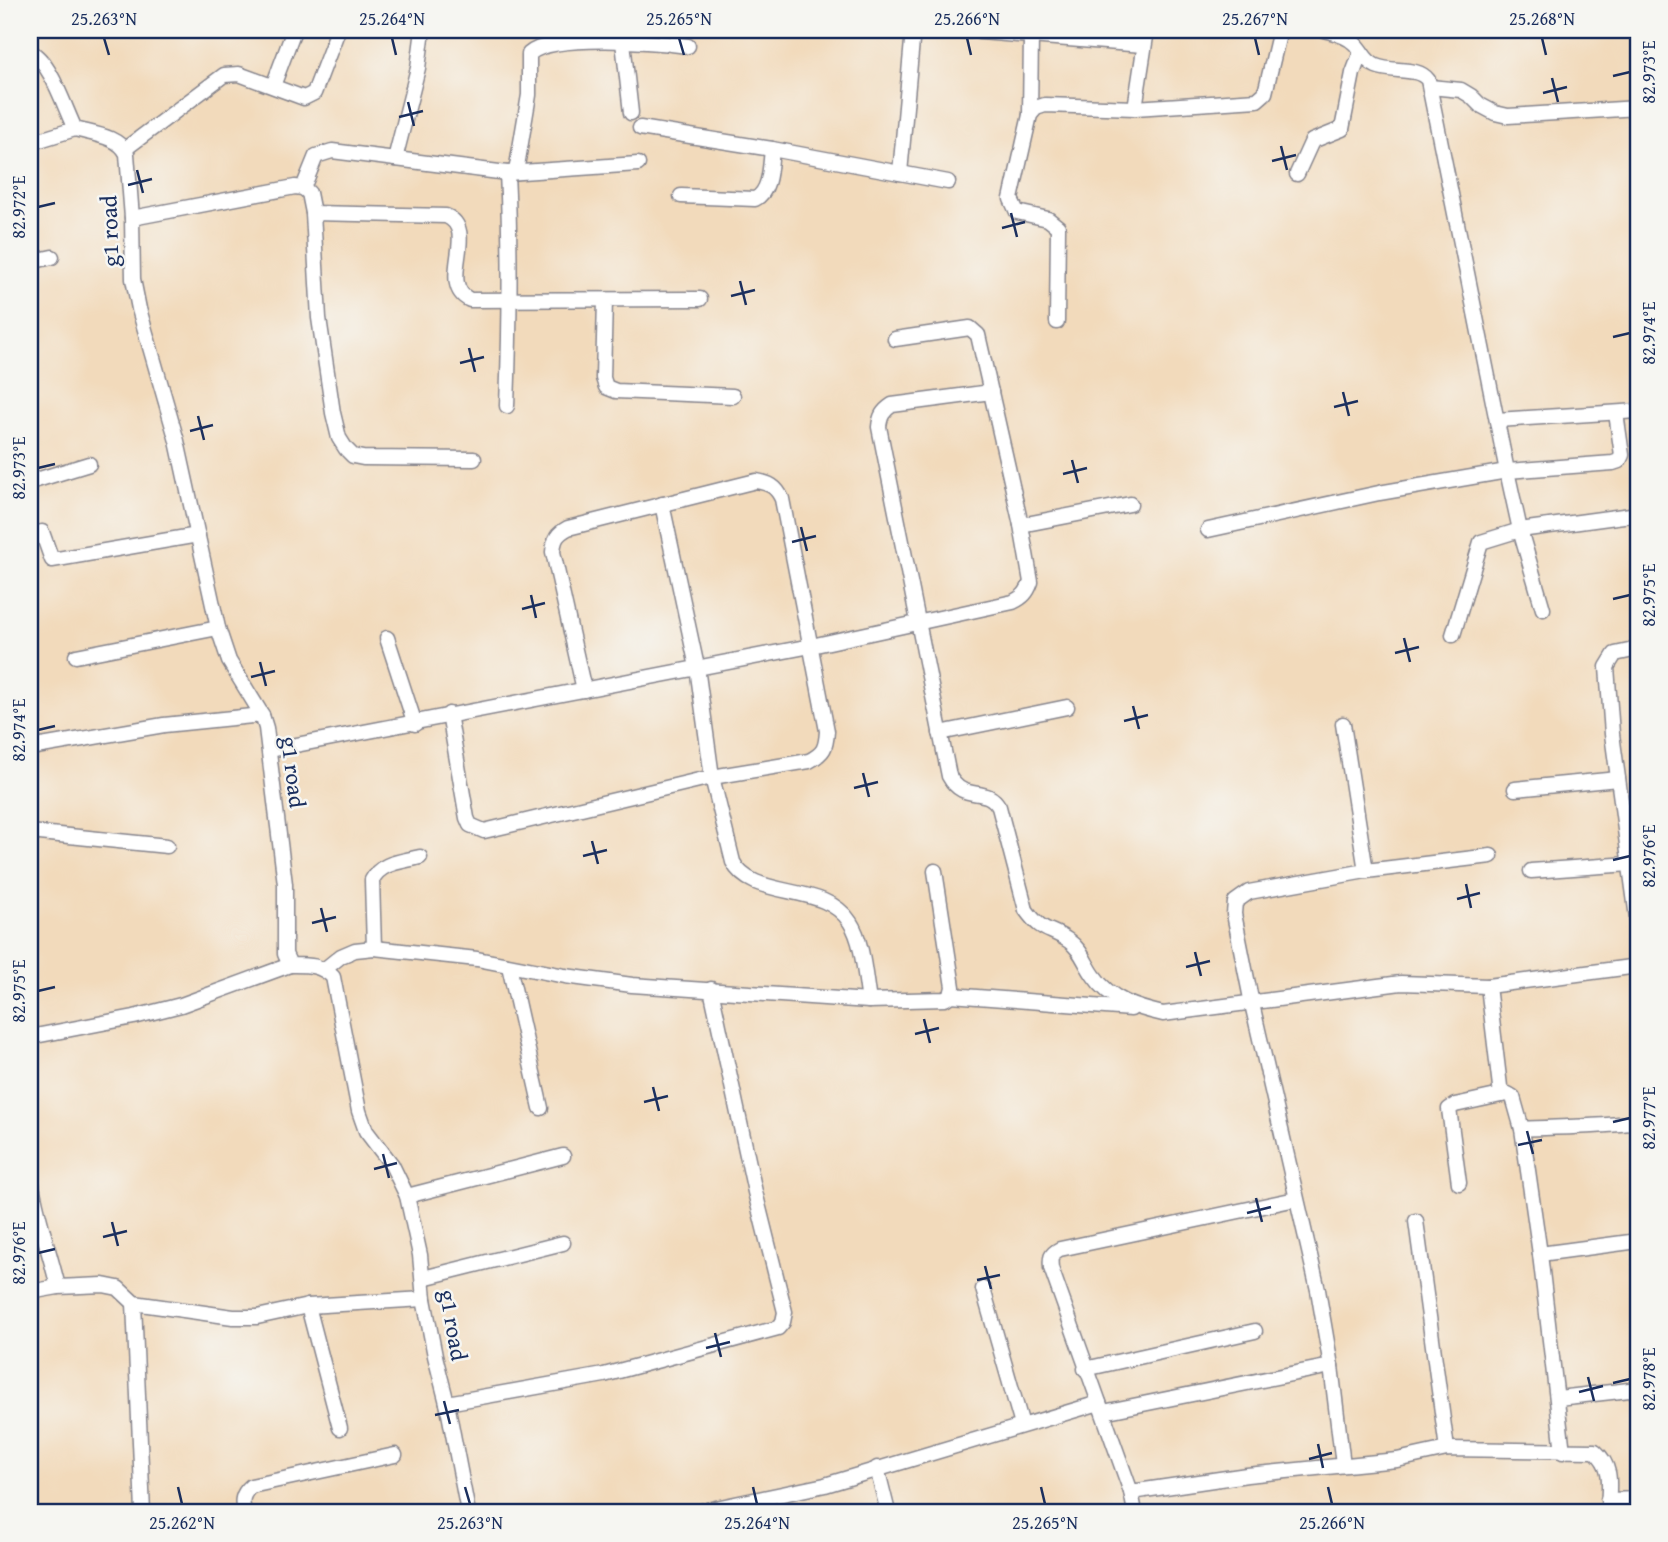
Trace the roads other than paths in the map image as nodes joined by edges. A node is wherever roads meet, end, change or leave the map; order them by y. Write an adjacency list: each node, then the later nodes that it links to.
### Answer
1 (294, 30): 15 (street)
2 (338, 30): 15 (street)
3 (423, 30): 26 (street)
4 (913, 30): 29 (street)
5 (956, 30): 8 (street)
6 (1280, 30): 17 (street)
7 (1324, 30): 12 (street)
8 (984, 31): 10 (street)
9 (633, 35): 13 (street); 19 (street); 28 (street)
10 (1031, 36): 11 (street); 20 (street)
11 (1145, 37): 17 (street)
12 (1358, 42): 16 (street); 30 (street)
13 (688, 46)
14 (30, 52): 22 (street)
15 (273, 86): 24 (street)
16 (1430, 87): 18 (street); 48 (street)
17 (1135, 108): 20 (street)
18 (1638, 108)
19 (631, 113)
20 (1030, 115): 41 (street)
21 (640, 128): 25 (street)
22 (75, 129): 23 (street); 24 (street)
23 (30, 143)
24 (125, 149): 35 (street, g1 road)
25 (772, 149): 29 (street); 33 (street)
26 (395, 159): 28 (street); 32 (street)
27 (638, 164): 28 (street)
28 (511, 173): 40 (street)
29 (901, 173): 31 (street)
30 (1297, 174)
31 (948, 182)
32 (303, 188): 34 (street); 35 (street)
33 (681, 196)
34 (313, 214): 40 (street); 49 (street)
35 (132, 218): 59 (street, g1 road)
36 (52, 257): 37 (street)
37 (30, 262)
38 (700, 299): 39 (street)
39 (605, 300): 40 (street); 44 (street)
40 (511, 301): 45 (street)
41 (1057, 322)
42 (895, 339): 43 (street)
43 (991, 392): 56 (street); 62 (street)
44 (733, 396)
45 (507, 406)
46 (1638, 411): 47 (street)
47 (1616, 412): 48 (street); 51 (street)
48 (1497, 420): 51 (street)
49 (474, 458)
50 (89, 464): 52 (street)
51 (1507, 471): 57 (street); 58 (street)
52 (30, 482)
53 (662, 504): 66 (street); 69 (street); 70 (street)
54 (1130, 504): 56 (street)
55 (1638, 514): 58 (street)
56 (1021, 525): 62 (street)
57 (1208, 530)
58 (1520, 530): 61 (street); 64 (street)
59 (198, 535): 60 (street); 63 (street, g1 road)
60 (30, 536)
61 (1543, 609)
62 (918, 623): 66 (street); 76 (street)
63 (218, 628): 68 (street); 73 (street, g1 road)
64 (1453, 635)
65 (387, 638): 74 (street)
66 (811, 646): 69 (street); 79 (street)
67 (1638, 649): 80 (street)
68 (76, 656)
69 (697, 667): 70 (street); 79 (street)
70 (584, 690): 72 (street)
71 (1066, 707): 76 (street)
72 (449, 714): 74 (street); 79 (street)
73 (262, 715): 77 (street); 78 (street, g1 road)
74 (415, 724): 78 (street)
75 (1343, 724): 88 (street)
76 (940, 733): 102 (street)
77 (30, 748)
78 (270, 750): 93 (street, g1 road)
79 (712, 778): 100 (street)
80 (1618, 779): 81 (street); 86 (street)
81 (1515, 789)
82 (30, 832): 83 (street)
83 (167, 846)
84 (1491, 856): 88 (street)
85 (419, 857): 92 (street)
86 (1630, 864): 89 (street); 90 (street)
87 (935, 871): 99 (street)
88 (1366, 871): 101 (street)
89 (1531, 871)
90 (1637, 908): 91 (street)
91 (1638, 925)
92 (374, 948): 94 (street); 96 (street)
93 (290, 965): 96 (street); 103 (street)
94 (509, 966): 98 (street); 105 (street)
95 (1638, 966): 97 (street)
96 (325, 969): 111 (street, g1 road)
97 (1488, 986): 101 (street); 104 (street)
98 (710, 989): 100 (street); 129 (street)
99 (951, 995): 100 (street); 102 (street)
100 (869, 1001)
101 (1252, 1004): 102 (street); 112 (street)
102 (1145, 1010)
103 (30, 1037)
104 (1501, 1095): 107 (street); 110 (street)
105 (541, 1108)
106 (1638, 1122): 107 (street)
107 (1522, 1129): 116 (street)
108 (563, 1156): 111 (street)
109 (30, 1173): 118 (street)
110 (1459, 1183)
111 (407, 1196): 117 (street, g1 road)
112 (1296, 1199): 125 (street); 126 (street)
113 (1416, 1221): 133 (street)
114 (1638, 1241): 116 (street)
115 (563, 1243): 117 (street)
116 (1540, 1254): 128 (street)
117 (422, 1278): 121 (street, g1 road)
118 (58, 1287): 120 (street); 122 (street)
119 (983, 1289): 131 (street)
120 (30, 1292)
121 (425, 1299): 123 (street); 129 (street, g1 road)
122 (134, 1303): 123 (street); 141 (street)
123 (308, 1306): 132 (street)
124 (1255, 1331): 126 (street)
125 (1331, 1366): 130 (street); 136 (street)
126 (1085, 1369): 130 (street)
127 (1638, 1389): 128 (street)
128 (1558, 1398): 134 (street)
129 (447, 1403): 143 (street, g1 road)
130 (1101, 1408): 131 (street); 138 (street)
131 (1022, 1425): 137 (street)
132 (340, 1428)
133 (1447, 1449): 134 (street); 136 (street)
134 (1563, 1452): 140 (street)
135 (395, 1455): 142 (street)
136 (1343, 1465): 138 (street)
137 (877, 1468): 144 (street); 145 (street)
138 (1131, 1492): 146 (street)
139 (1638, 1499): 140 (street)
140 (1608, 1506)
141 (143, 1512)
142 (244, 1512)
143 (468, 1512)
144 (697, 1512)
145 (888, 1512)
146 (1135, 1512)

